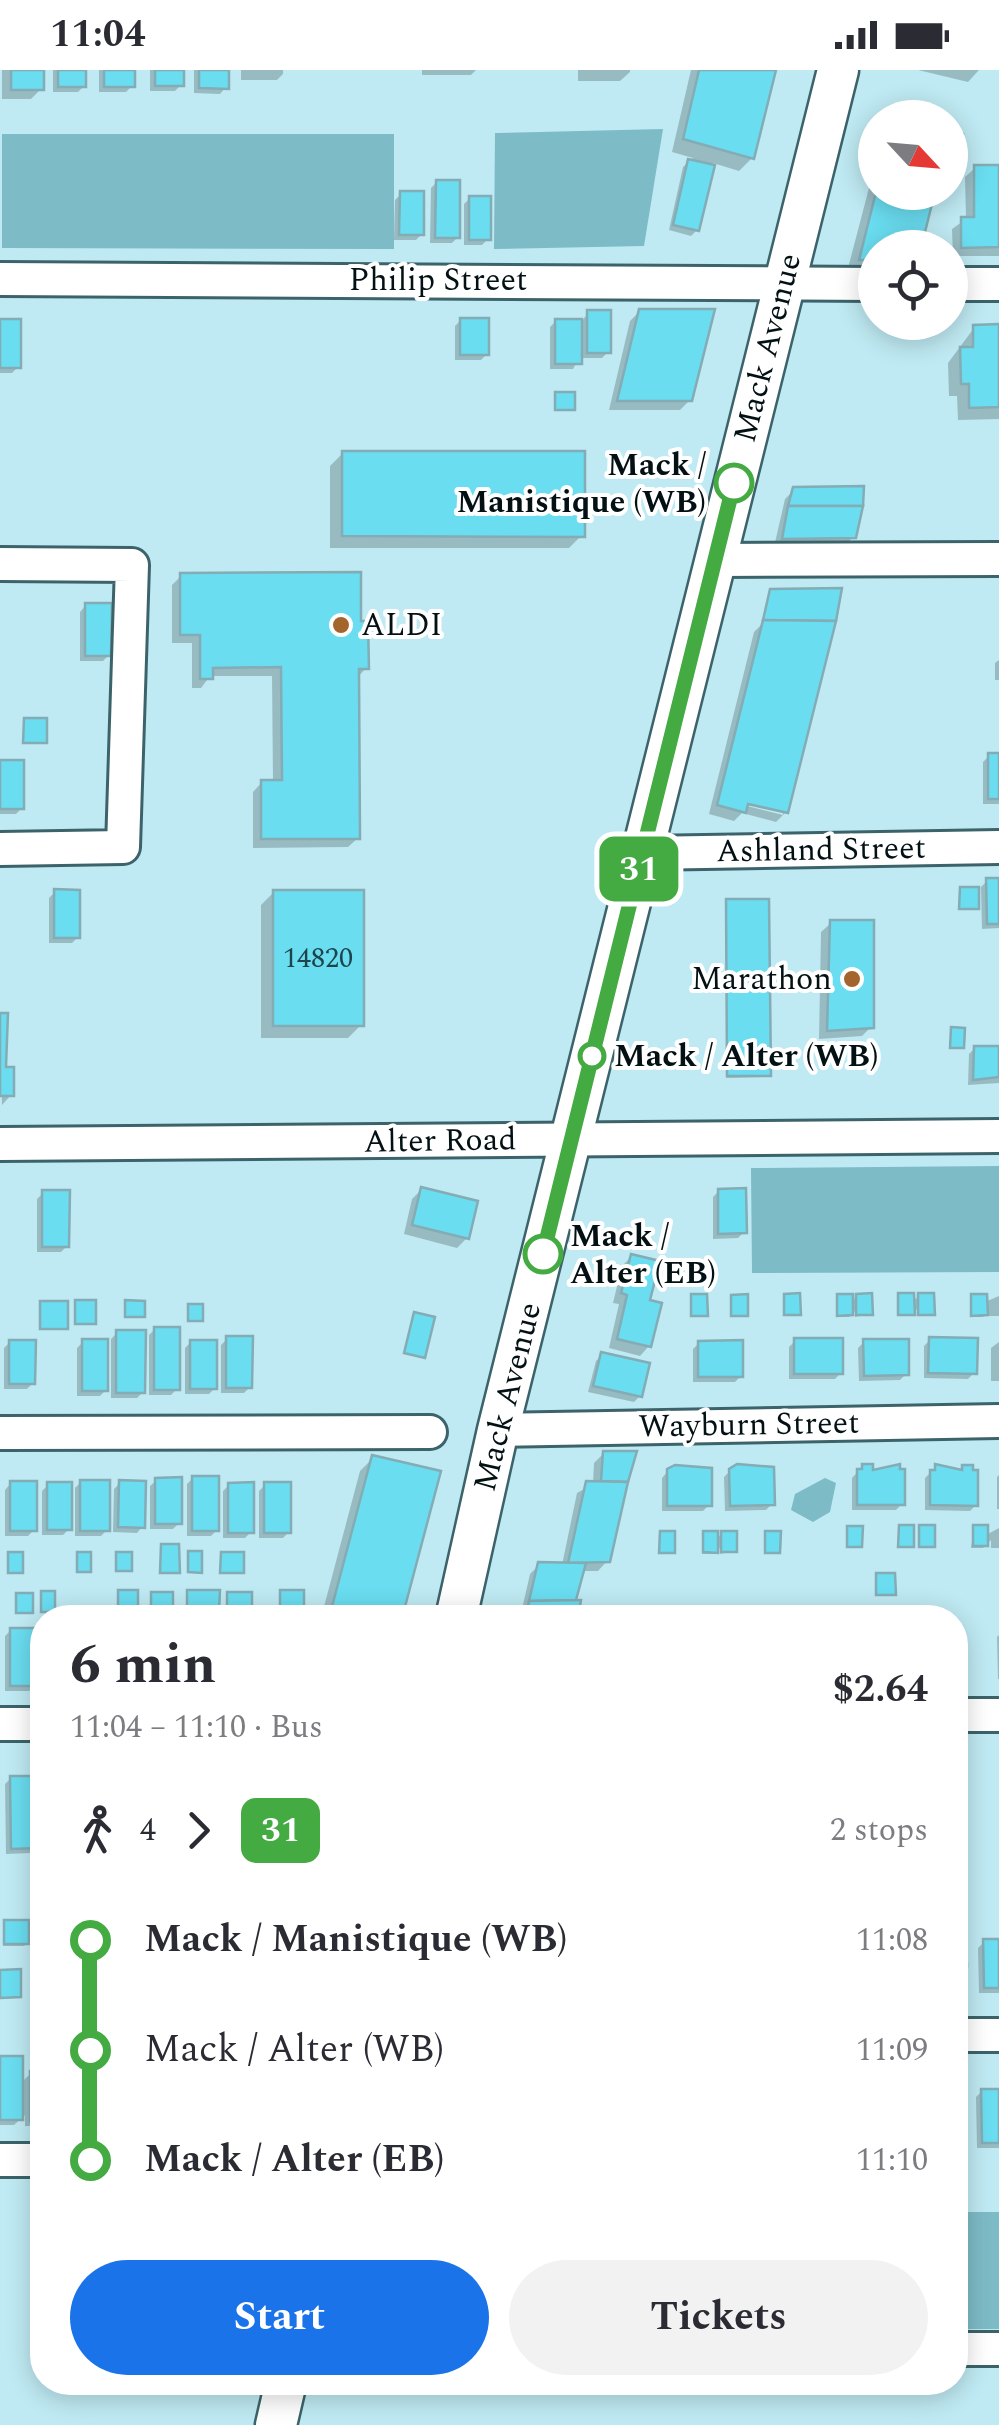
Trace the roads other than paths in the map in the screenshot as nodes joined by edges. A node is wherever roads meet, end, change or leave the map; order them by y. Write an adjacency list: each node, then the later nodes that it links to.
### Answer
1 (838, 70): 3 (main road, Mack Avenue)
2 (0, 279): 3 (street, Philip Street)
3 (784, 284): 4 (street, Philip Street); 7 (main road, Mack Avenue)
4 (858, 284)
5 (968, 284): 6 (street)
6 (999, 284)
7 (715, 560): 8 (street); 12 (main road, Mack Avenue)
8 (999, 560)
9 (0, 564): 11 (street)
10 (999, 847): 12 (street, Ashland Street)
11 (0, 849)
12 (644, 853): 14 (main road, Mack Avenue)
13 (999, 1136): 14 (street, Alter Road)
14 (571, 1138): 15 (street, Alter Road); 17 (main road, Mack Avenue)
15 (0, 1144)
16 (999, 1422): 17 (street, Wayburn Street)
17 (498, 1430): 20 (main road, Mack Avenue)
18 (0, 1432): 19 (street)
19 (430, 1432)
20 (459, 1605)
21 (968, 1715): 22 (street)
22 (999, 1715)
23 (0, 1724): 24 (street)
24 (30, 1724)
25 (968, 2035): 26 (street)
26 (999, 2035)
27 (0, 2160): 28 (street)
28 (30, 2160)
29 (968, 2349): 30 (street)
30 (999, 2349)
31 (283, 2395): 32 (main road)
32 (276, 2425)

